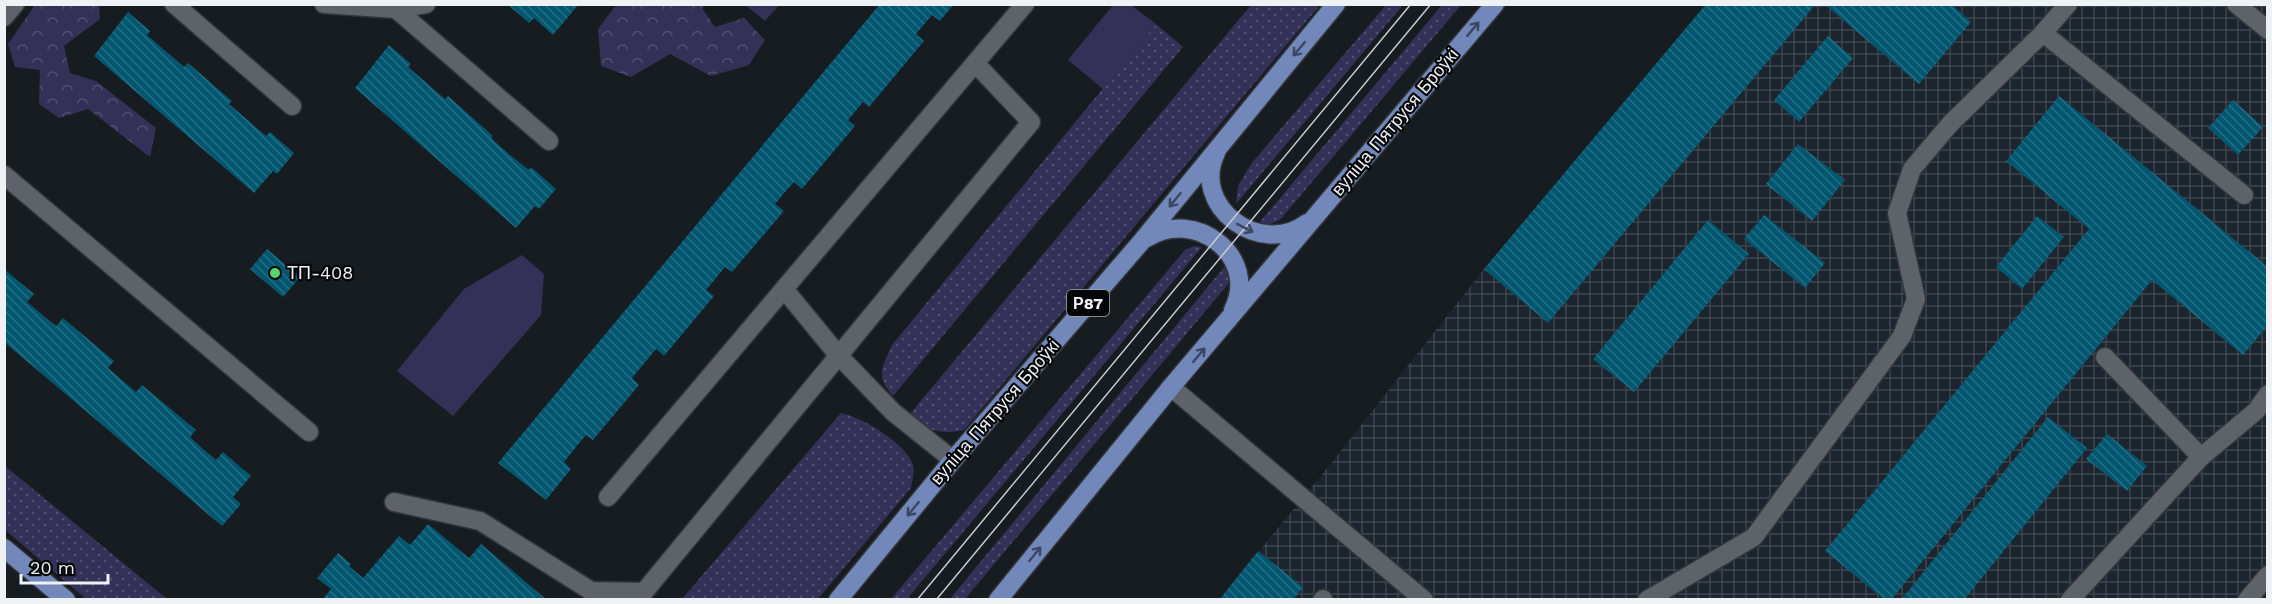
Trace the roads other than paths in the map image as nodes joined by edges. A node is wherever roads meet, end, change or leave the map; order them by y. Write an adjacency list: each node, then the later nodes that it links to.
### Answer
1 (15, 4): 11 (lane)
2 (174, 4): 15 (lane)
3 (324, 4): 10 (lane)
4 (426, 4): 10 (lane)
5 (1025, 4): 14 (lane)
6 (1336, 4): 17 (main road, вуліца Пятруся Броўкі / Р87, one-way to 17)
7 (1495, 4): 20 (main road, вуліца Пятруся Броўкі, one-way to 7)
8 (2068, 4): 13 (lane)
9 (2236, 4): 12 (lane)
10 (396, 9): 16 (lane)
11 (4, 17)
12 (2268, 30)
13 (2043, 33): 19 (lane); 40 (lane)
14 (975, 63): 22 (lane); 24 (lane)
15 (292, 106)
16 (549, 141)
17 (1221, 143): 20 (main road, one-way to 20); 21 (main road, вуліца Пятруся Броўкі / Р87, one-way to 21)
18 (4, 176): 28 (lane)
19 (2244, 195)
20 (1313, 218): 23 (main road, вуліца Пятруся Броўкі)
21 (1142, 242): 23 (main road); 30 (main road, вуліца Пятруся Броўкі / Р87)
22 (784, 289): 24 (lane); 31 (lane)
23 (1228, 320): 26 (main road, вуліца Пятруся Броўкі, one-way to 23)
24 (839, 356): 30 (lane); 35 (lane)
25 (2105, 357): 29 (lane)
26 (1171, 387): 38 (main road, вуліца Пятруся Броўкі, one-way to 26); 39 (lane)
27 (2268, 394): 29 (lane)
28 (309, 432)
29 (2201, 457): 41 (lane)
30 (953, 460): 37 (main road, вуліца Пятруся Броўкі / Р87, one-way to 37)
31 (608, 497)
32 (394, 502): 35 (lane)
33 (4, 548): 36 (main road)
34 (2268, 574): 42 (lane)
35 (641, 596)
36 (66, 600)
37 (838, 600)
38 (998, 600)
39 (1424, 600)
40 (1647, 600)
41 (2070, 600)
42 (2247, 600)

